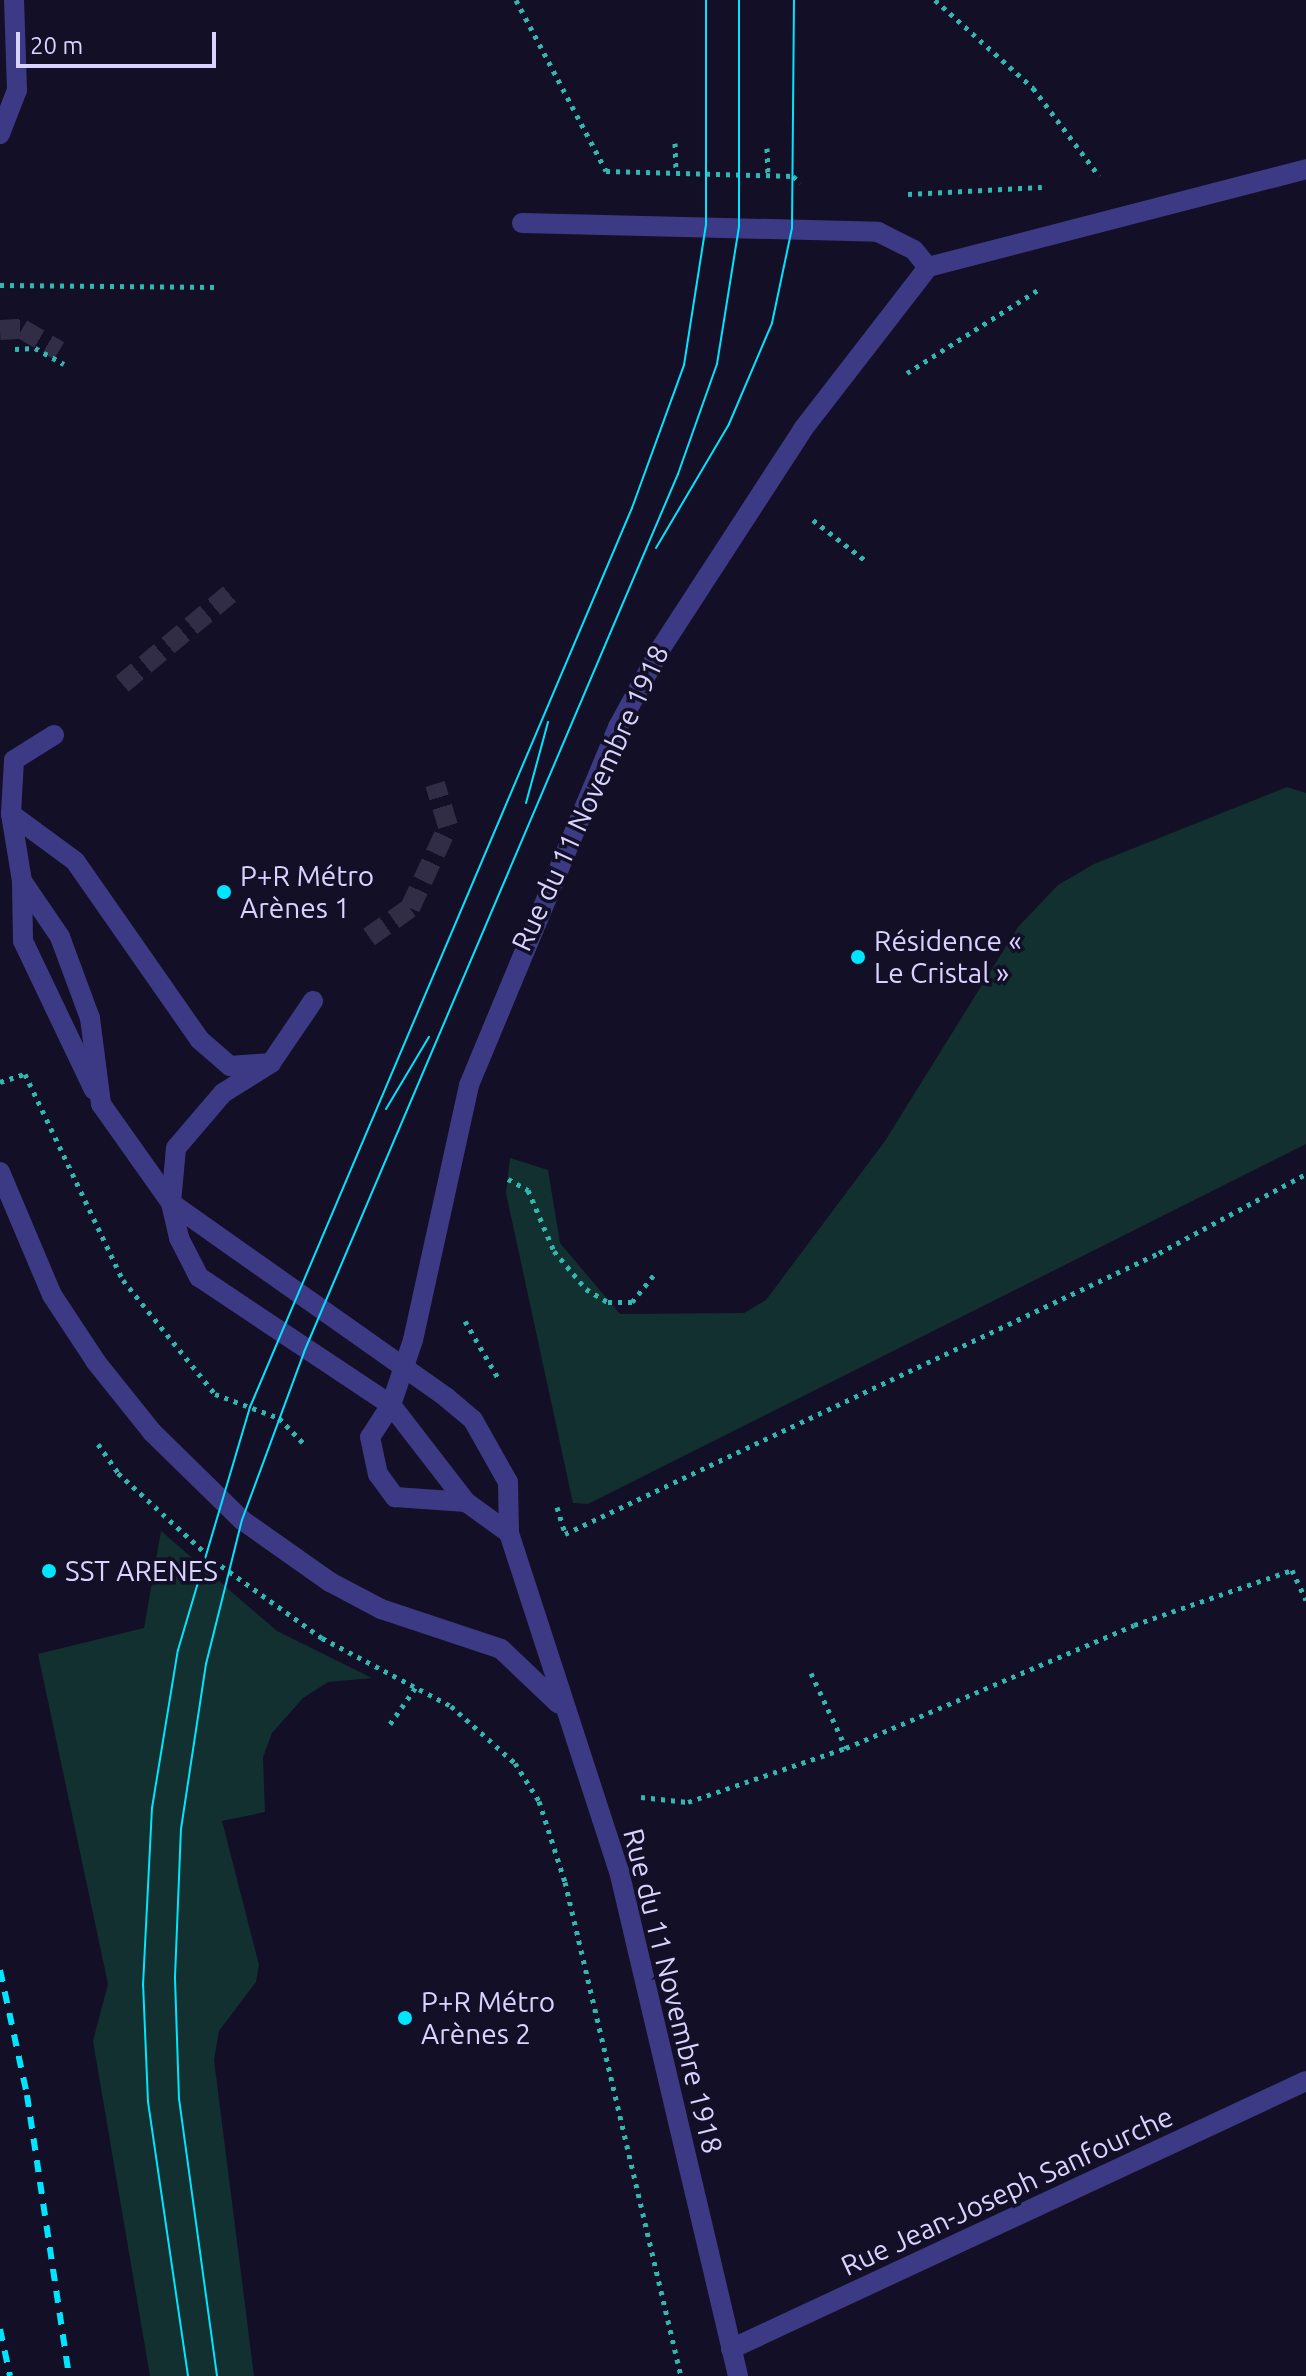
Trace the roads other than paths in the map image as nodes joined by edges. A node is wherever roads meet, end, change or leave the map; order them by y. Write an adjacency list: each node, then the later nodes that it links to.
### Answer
1 (14, 0): 2 (street)
2 (0, 134)
3 (1306, 169): 5 (street)
4 (522, 223): 5 (street)
5 (928, 267): 14 (street, Rue du 11 Novembre 1918)
6 (54, 735): 7 (street)
7 (11, 814): 8 (street); 10 (street)
8 (22, 881): 11 (street); 11 (street)
9 (313, 1001): 10 (street)
10 (271, 1063): 13 (street)
11 (101, 1104): 13 (street)
12 (0, 1172): 18 (street)
13 (171, 1203): 14 (street); 15 (street)
14 (405, 1368): 15 (street, Rue du 11 Novembre 1918); 17 (street, Rue du 11 Novembre 1918)
15 (391, 1405): 16 (street); 16 (street, Rue du 11 Novembre 1918)
16 (466, 1502): 17 (street)
17 (509, 1533): 18 (street, Rue du 11 Novembre 1918)
18 (561, 1706): 20 (street, Rue du 11 Novembre 1918)
19 (1306, 2081): 20 (street, Rue Jean-Joseph Sanfourche)
20 (731, 2349): 21 (street, Rue du 11 Novembre 1918)
21 (738, 2376)

